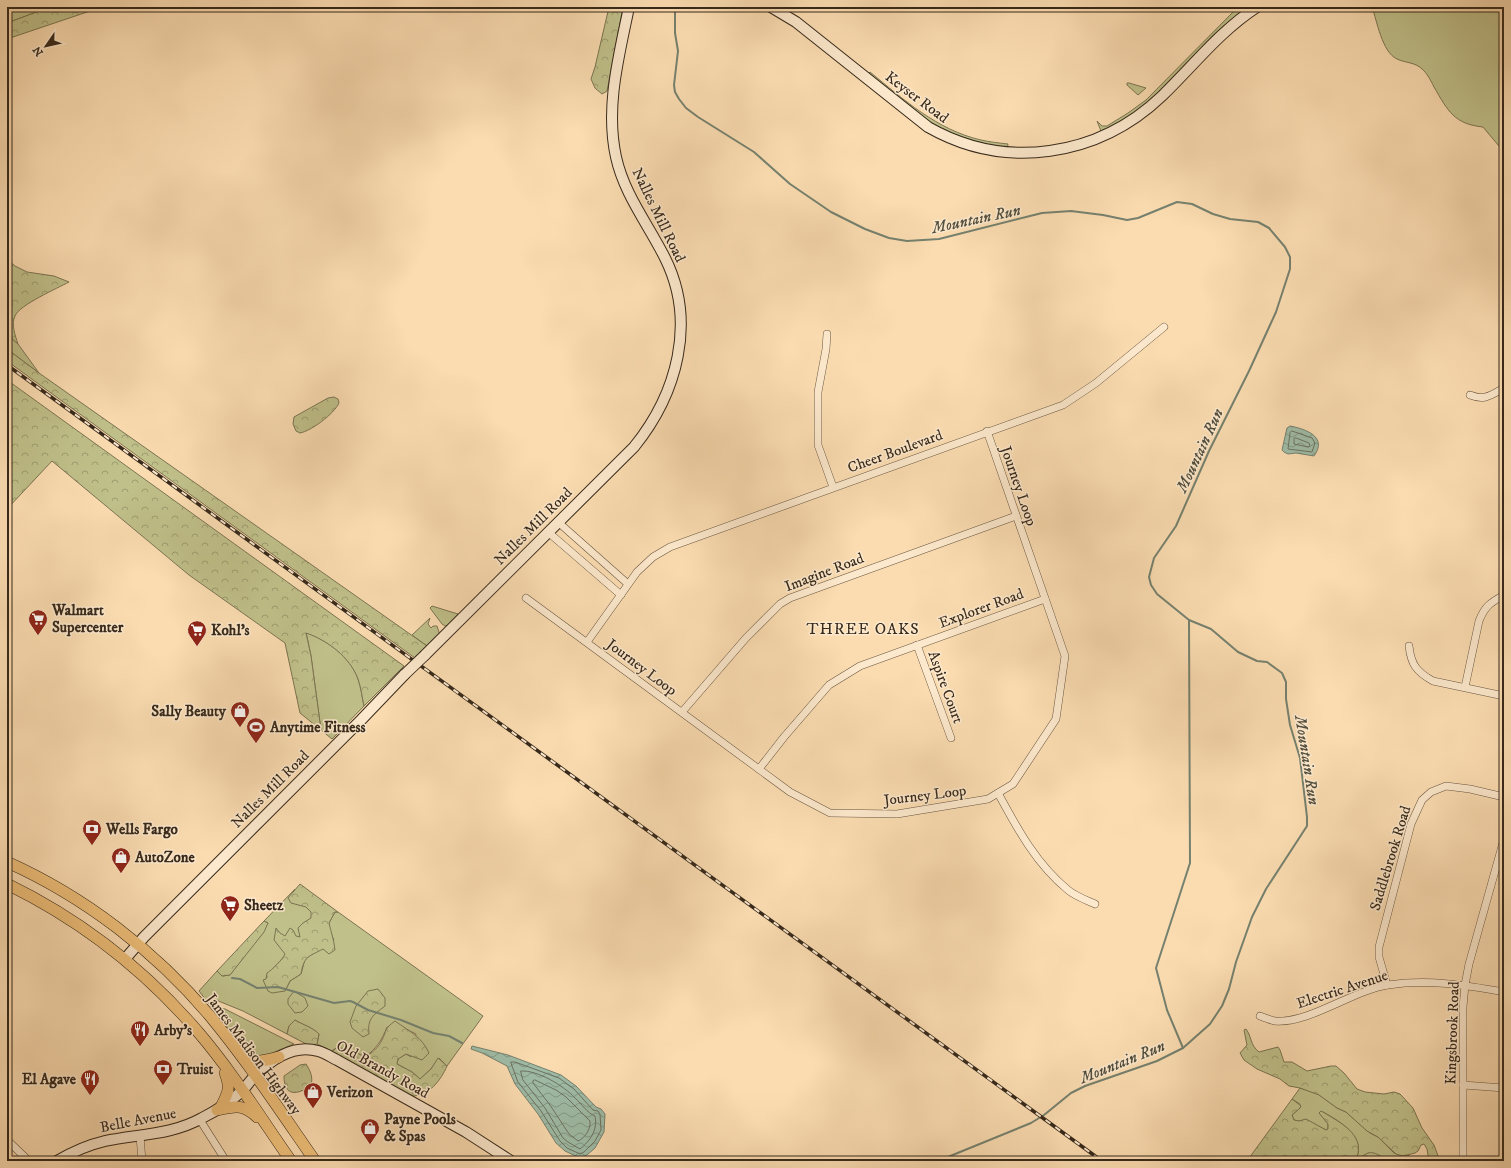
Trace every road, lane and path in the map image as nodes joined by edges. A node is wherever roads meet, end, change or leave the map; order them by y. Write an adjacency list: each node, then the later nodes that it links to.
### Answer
1 (629, 7): 11 (street, Nalles Mill Road)
2 (771, 7): 3 (street, Keyser Road)
3 (1257, 7)
4 (1164, 327): 8 (street, Cheer Boulevard)
5 (827, 334): 9 (street)
6 (1504, 388): 7 (street)
7 (1470, 395)
8 (987, 431): 9 (street, Cheer Boulevard); 10 (street, Journey Loop)
9 (833, 487): 13 (street, Cheer Boulevard)
10 (1016, 516): 17 (street, Journey Loop); 23 (street, Imagine Road)
11 (558, 522): 12 (street, Nalles Mill Road); 13 (street)
12 (548, 532): 14 (street); 32 (street, Nalles Mill Road, bridge)
13 (628, 584): 14 (street, Cheer Boulevard)
14 (621, 595): 18 (street, Cheer Boulevard)
15 (1504, 595): 21 (street)
16 (526, 598): 18 (street, Journey Loop)
17 (1045, 599): 19 (street, Explorer Road); 26 (street, Journey Loop)
18 (588, 642): 23 (street, Journey Loop)
19 (917, 645): 24 (street, Aspire Court); 25 (street, Explorer Road)
20 (1409, 646): 21 (street)
21 (1465, 687): 22 (street)
22 (1504, 696)
23 (682, 712): 25 (street, Journey Loop)
24 (951, 738)
25 (759, 769): 26 (street, Journey Loop)
26 (998, 793): 31 (street)
27 (1504, 797): 34 (street, Saddlebrook Road)
28 (1504, 839): 35 (street, Kingsbrook Road)
29 (7, 862): 32 (main road, James Madison Highway)
30 (7, 884): 33 (main road, James Madison Highway)
31 (1095, 904)
32 (137, 944): 33 (street, Nalles Mill Road); 38 (main road, James Madison Highway)
33 (125, 959): 40 (main road, James Madison Highway)
34 (1387, 985): 35 (street, Electric Avenue); 37 (street, Electric Avenue)
35 (1465, 985): 36 (street, Electric Avenue); 42 (street, Kingsbrook Road)
36 (1504, 992)
37 (1260, 1016)
38 (233, 1046): 39 (main road); 41 (main road, James Madison Highway)
39 (279, 1057): 41 (street, Old Brandy Road); 56 (street, Old Brandy Road)
40 (219, 1059): 44 (main road, James Madison Highway); 45 (main road)
41 (255, 1076): 44 (street, Old Brandy Road); 55 (main road, James Madison Highway)
42 (1464, 1085): 43 (street); 57 (street, Kingsbrook Road)
43 (1504, 1088)
44 (242, 1091): 45 (street, Belle Avenue); 47 (main road, James Madison Highway)
45 (219, 1108): 46 (street, Belle Avenue); 47 (main road)
46 (200, 1120): 48 (street, Belle Avenue); 53 (street)
47 (265, 1124): 54 (main road, James Madison Highway)
48 (140, 1136): 51 (street, Belle Avenue); 52 (street)
49 (7, 1140): 50 (street)
50 (29, 1161)
51 (57, 1161)
52 (142, 1161)
53 (226, 1161)
54 (291, 1161)
55 (315, 1161)
56 (511, 1161)
57 (1463, 1161)

